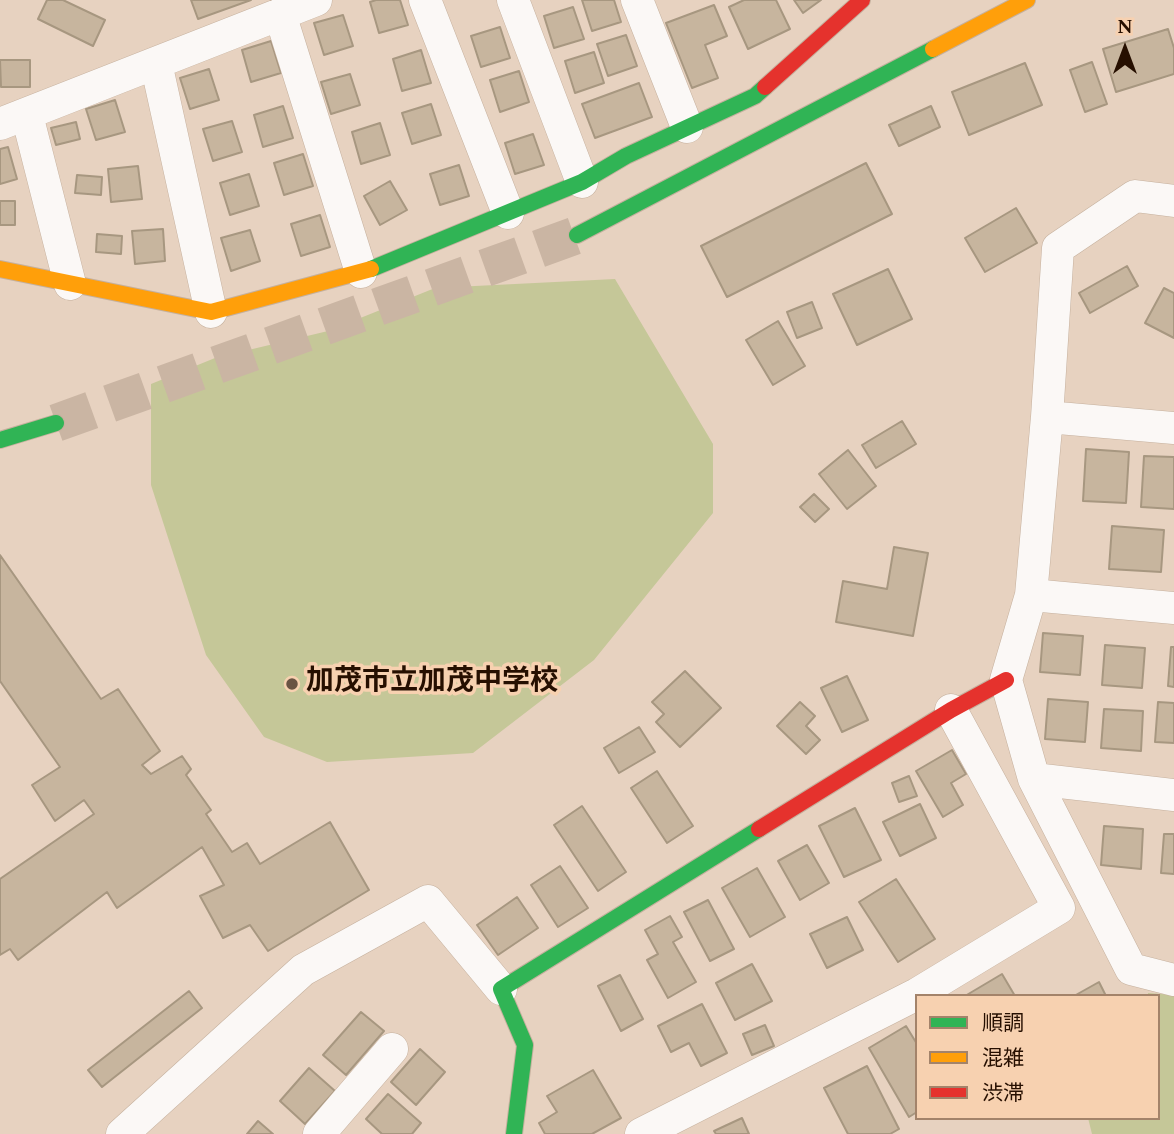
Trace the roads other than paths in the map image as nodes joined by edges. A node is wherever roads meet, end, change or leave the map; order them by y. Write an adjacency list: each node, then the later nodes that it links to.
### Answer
1 (425, 0): 12 (street)
2 (513, 0): 10 (street)
3 (637, 0): 9 (street)
4 (862, 0): 9 (street)
5 (1027, 0): 13 (street)
6 (299, 5): 7 (street); 15 (street)
7 (156, 63): 8 (street); 17 (street)
8 (13, 119): 16 (street)
9 (687, 127): 10 (street)
10 (582, 182): 12 (street)
11 (1174, 201): 18 (street)
12 (508, 213): 15 (street)
13 (577, 235)
14 (0, 269): 16 (street)
15 (361, 272): 17 (street)
16 (71, 284): 17 (street)
17 (211, 312)
18 (1047, 416): 20 (street); 22 (street)
19 (56, 423): 21 (street)
20 (1174, 428)
21 (0, 440)
22 (1031, 595): 23 (street); 24 (street)
23 (1174, 608)
24 (1006, 680): 25 (street); 26 (street)
25 (951, 710): 29 (street); 30 (street)
26 (1034, 779): 27 (street); 28 (street)
27 (1174, 795)
28 (1174, 980)
29 (501, 989): 33 (street); 35 (street)
30 (917, 994)
31 (915, 995): 36 (street)
32 (392, 1049): 34 (street)
33 (122, 1134)
34 (318, 1134)
35 (514, 1134)
36 (641, 1134)

